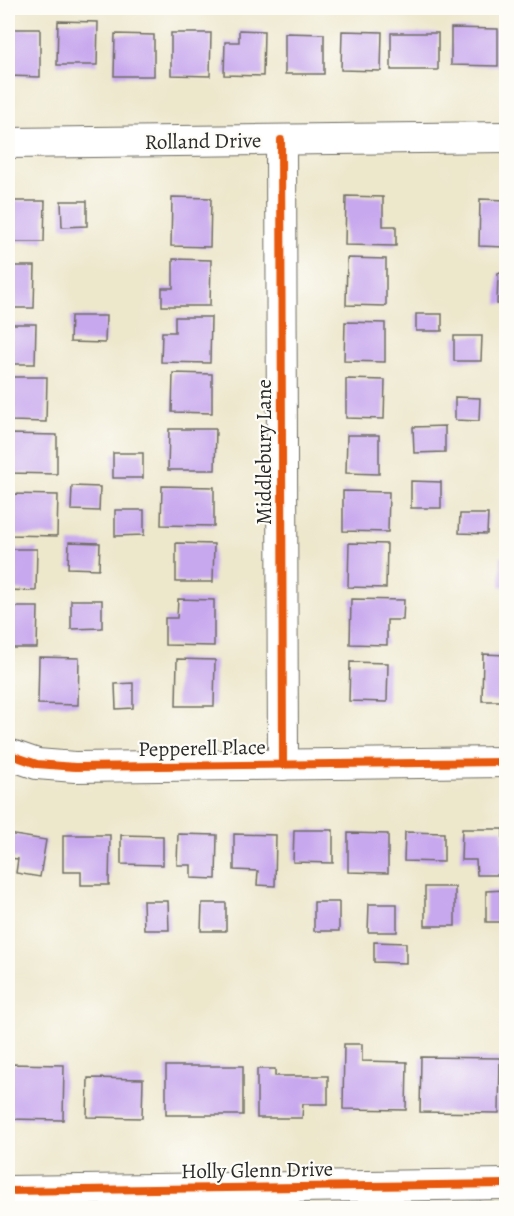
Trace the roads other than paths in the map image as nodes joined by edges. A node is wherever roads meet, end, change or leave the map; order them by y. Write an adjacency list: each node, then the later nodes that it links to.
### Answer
1 (507, 137): 2 (street, Rolland Drive)
2 (281, 140): 3 (street, Rolland Drive); 6 (street, Middlebury Lane)
3 (8, 143)
4 (8, 754): 6 (street, Pepperell Place)
5 (507, 762): 6 (street, Pepperell Place)
6 (283, 765)
7 (507, 1184): 8 (street, Holly Glenn Drive)
8 (8, 1191)

